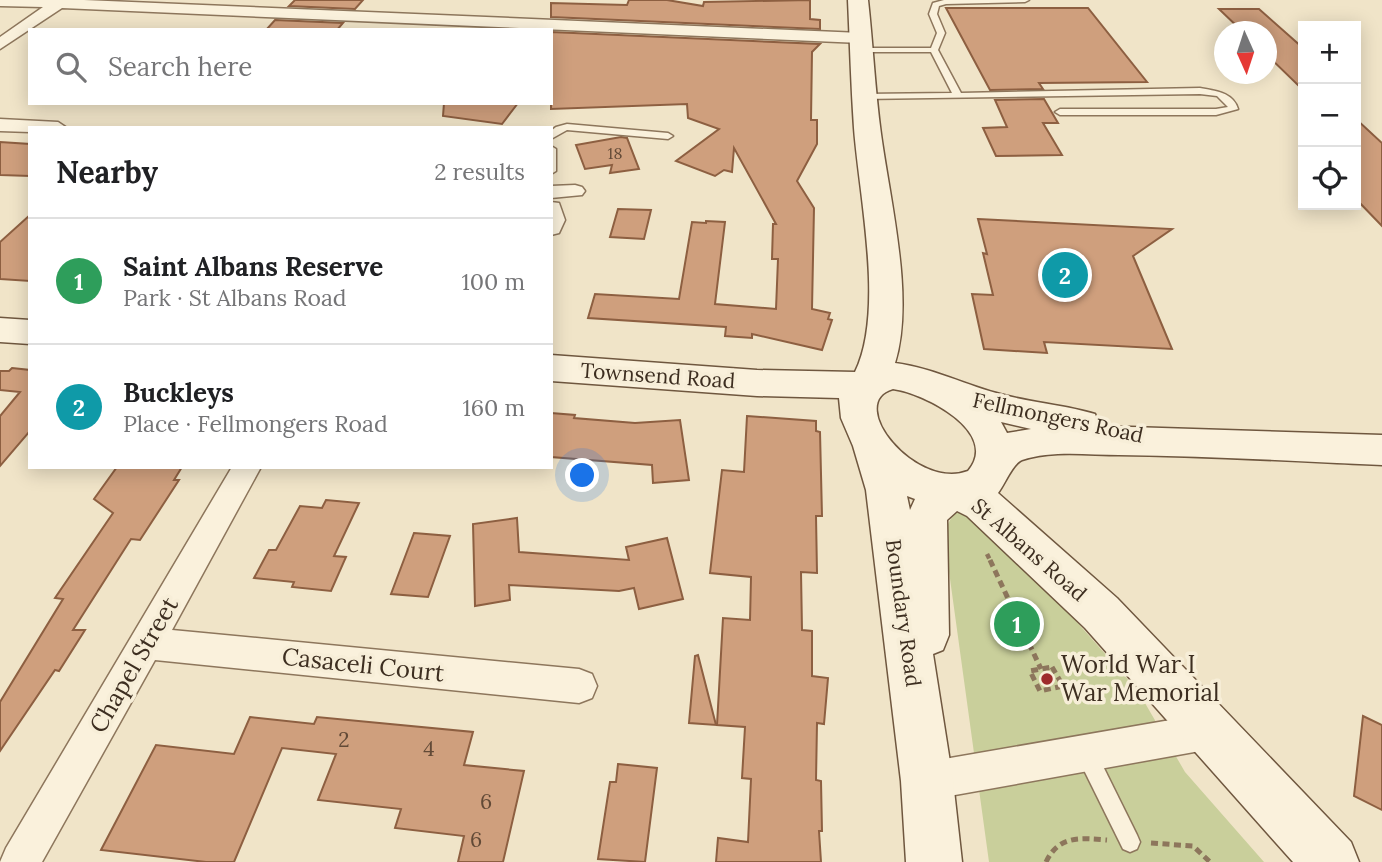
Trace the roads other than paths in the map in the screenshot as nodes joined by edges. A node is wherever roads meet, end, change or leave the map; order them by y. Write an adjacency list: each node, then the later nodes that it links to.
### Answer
1 (858, 0): 7 (main road)
2 (1025, 0): 8 (lane)
3 (0, 1): 4 (street)
4 (58, 4): 5 (street); 6 (street)
5 (177, 4): 7 (street)
6 (0, 44)
7 (862, 44): 8 (lane); 11 (main road)
8 (934, 50): 10 (lane)
9 (1143, 93): 10 (lane); 12 (lane); 12 (lane)
10 (958, 96): 11 (lane)
11 (865, 97): 20 (main road)
12 (1158, 112): 13 (lane)
13 (1060, 113)
14 (0, 125): 15 (street)
15 (28, 126)
16 (553, 134): 17 (lane)
17 (668, 136)
18 (575, 191): 19 (street)
19 (553, 192)
20 (886, 301): 25 (main road); 26 (main road)
21 (0, 330): 22 (main road)
22 (28, 332)
23 (553, 368): 24 (main road, Townsend Road)
24 (764, 384): 25 (main road, Townsend Road); 27 (main road, Townsend Road)
25 (867, 384): 26 (main road); 27 (main road)
26 (939, 388): 28 (main road, Fellmongers Road); 30 (main road)
27 (869, 439): 32 (main road); 38 (main road, Boundary Road)
28 (1173, 441): 29 (main road, Fellmongers Road); 30 (main road, Fellmongers Road)
29 (1382, 450)
30 (994, 465): 32 (main road); 33 (main road, St Albans Road)
31 (246, 469): 34 (street, Chapel Street)
32 (953, 492): 33 (main road, St Albans Road); 38 (main road, Boundary Road)
33 (1101, 613): 36 (main road, St Albans Road)
34 (147, 643): 35 (street, Casaceli Court); 40 (street, Chapel Street)
35 (579, 686)
36 (1211, 731): 37 (street); 42 (main road, St Albans Road)
37 (1086, 753): 38 (street); 39 (lane)
38 (927, 781): 41 (main road, Boundary Road)
39 (1130, 842)
40 (20, 862)
41 (934, 862)
42 (1331, 862)

